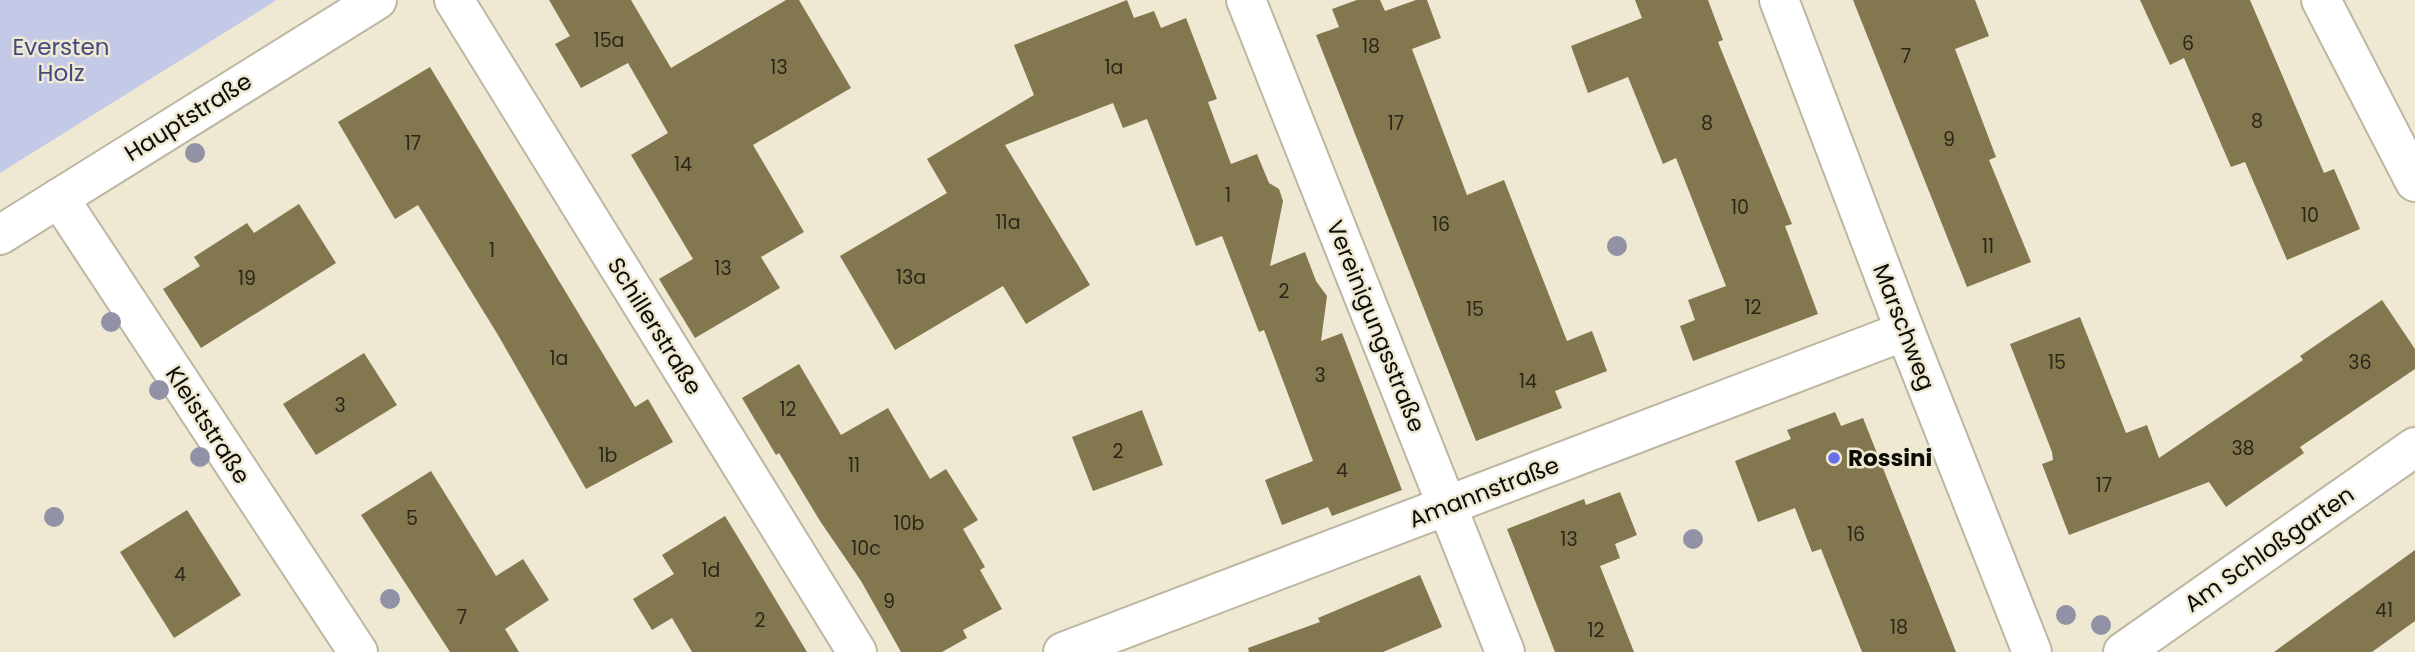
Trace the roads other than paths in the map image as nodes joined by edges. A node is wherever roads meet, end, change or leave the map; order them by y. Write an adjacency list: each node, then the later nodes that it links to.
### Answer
1 (377, 0): 7 (street, Hauptstraße)
2 (454, 0): 13 (street, Schillerstraße)
3 (1246, 0): 11 (street, Vereinigungsstraße)
4 (1779, 0): 9 (street, Marschweg)
5 (2321, 0): 6 (street)
6 (2415, 182)
7 (59, 198): 8 (street, Hauptstraße); 12 (street, Kleiststraße)
8 (0, 235)
9 (1905, 331): 11 (street, Amannstraße); 16 (street, Marschweg)
10 (2415, 447): 17 (street, Am Schloßgarten)
11 (1448, 506): 14 (street, Amannstraße); 15 (street, Vereinigungsstraße)
12 (358, 652)
13 (857, 652)
14 (1063, 652)
15 (1505, 652)
16 (2032, 652)
17 (2123, 652)

